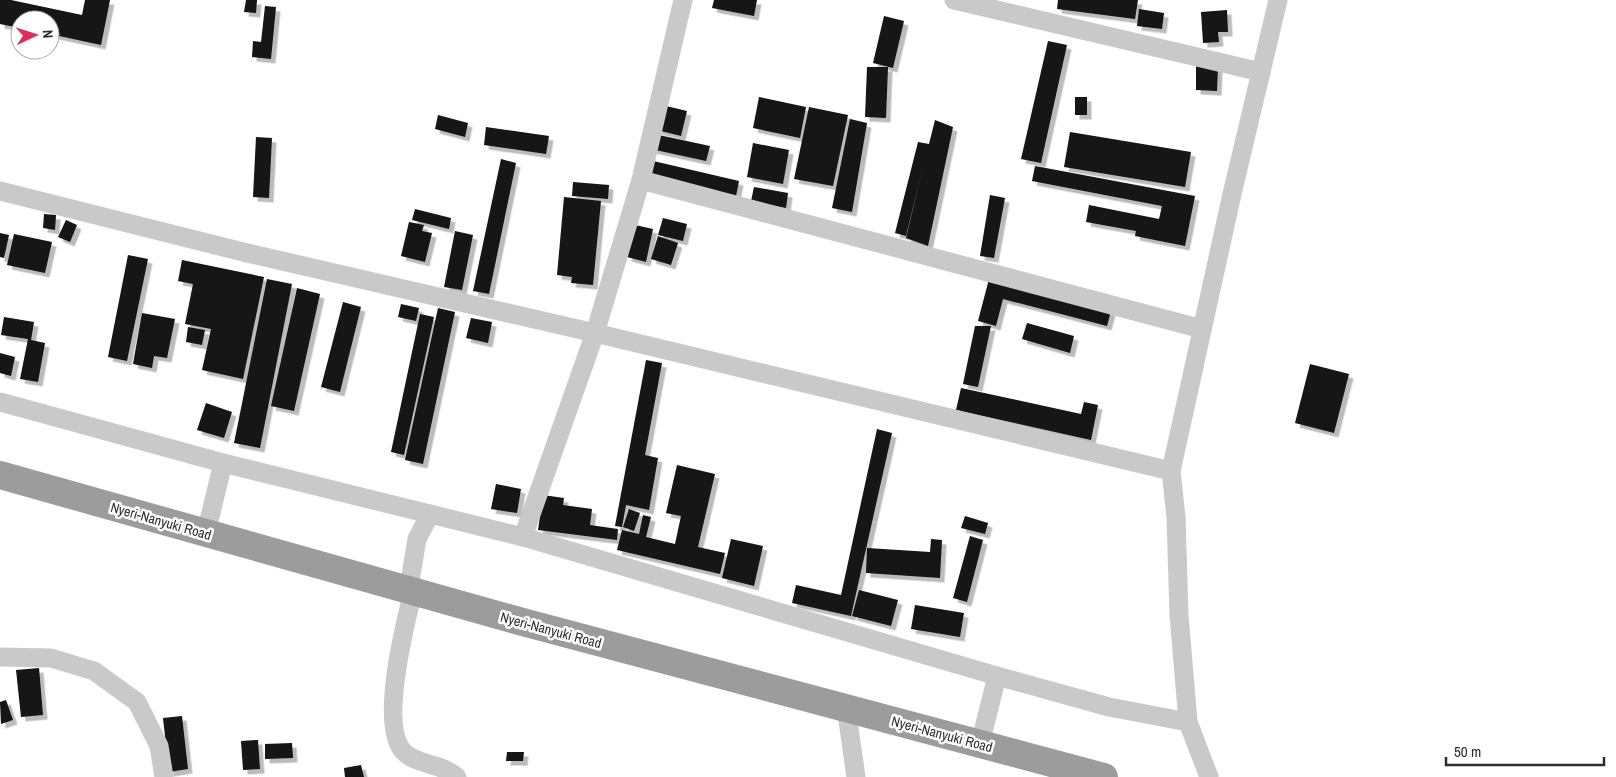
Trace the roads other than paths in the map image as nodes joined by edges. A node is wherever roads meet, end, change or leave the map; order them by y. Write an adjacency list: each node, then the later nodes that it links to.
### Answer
1 (683, 0): 5 (street)
2 (954, 0): 4 (street)
3 (1278, 0): 4 (street)
4 (1261, 72): 7 (street)
5 (640, 180): 7 (street); 8 (street)
6 (0, 191): 8 (street)
7 (1202, 328): 11 (street)
8 (595, 333): 11 (street); 15 (street)
9 (0, 402): 10 (street)
10 (223, 463): 13 (street); 14 (street)
11 (1171, 471): 20 (street)
12 (0, 475): 14 (highway, Nyeri-Nanyuki Road)
13 (430, 514): 15 (street); 16 (street)
14 (206, 534): 16 (highway, Nyeri-Nanyuki Road)
15 (523, 536): 18 (street)
16 (411, 596): 19 (highway, Nyeri-Nanyuki Road); 23 (street)
17 (0, 657): 22 (street)
18 (996, 676): 20 (street); 21 (street)
19 (846, 708): 21 (highway, Nyeri-Nanyuki Road); 24 (street)
20 (1188, 722): 26 (street)
21 (980, 744): 25 (highway, Nyeri-Nanyuki Road)
22 (164, 777)
23 (457, 777)
24 (856, 777)
25 (1104, 777)
26 (1209, 777)

